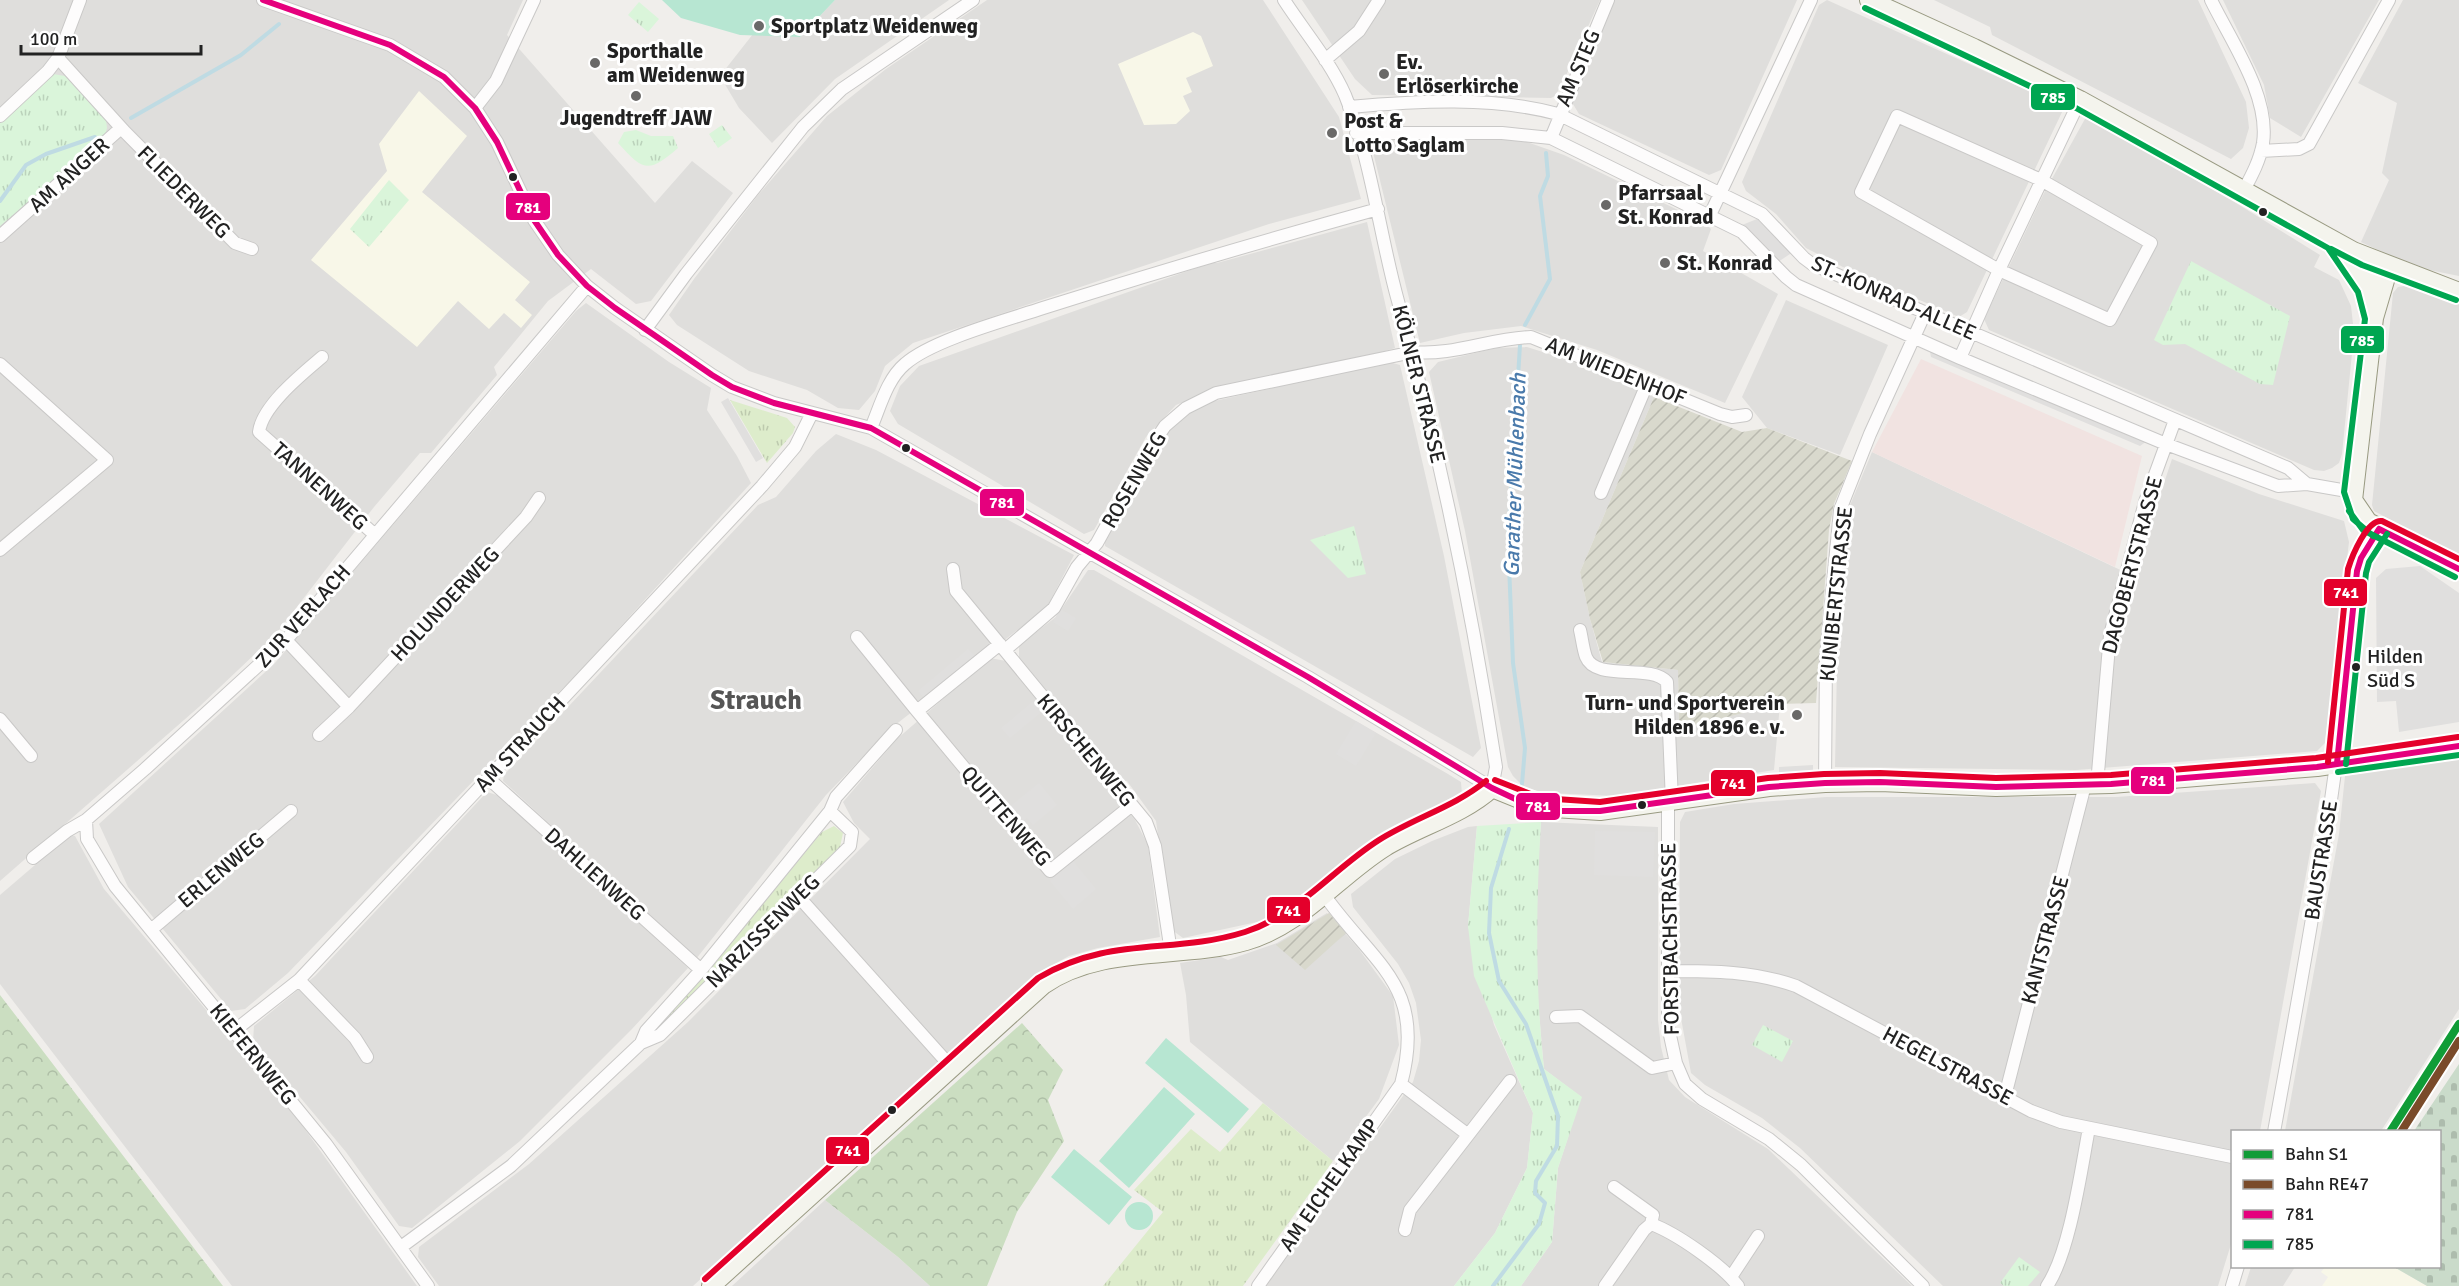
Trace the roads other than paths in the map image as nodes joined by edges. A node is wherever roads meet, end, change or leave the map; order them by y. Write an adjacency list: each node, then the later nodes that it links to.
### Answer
1 (80, 0): 12 (street)
2 (263, 0): 16 (street)
3 (534, 0): 16 (street)
4 (973, 0): 38 (street)
5 (1284, 0): 13 (street, KÖLNER STRASSE)
6 (1379, 0): 13 (street)
7 (1608, 0): 17 (street, AM STEG)
8 (1811, 0): 25 (street)
9 (1869, 0): 14 (street)
10 (2211, 0): 22 (street)
11 (2389, 0): 22 (street)
12 (58, 58): 18 (street); 19 (street, AM ANGER)
13 (1325, 60): 15 (street, KÖLNER STRASSE)
14 (2080, 100): 23 (street); 24 (street)
15 (1349, 107): 17 (street, ST.-KONRAD-ALLEE); 20 (street, KÖLNER STRASSE)
16 (475, 108): 33 (street)
17 (1558, 114): 21 (street, AM STEG); 25 (street, ST.-KONRAD-ALLEE)
18 (0, 116)
19 (121, 128): 28 (street, AM ANGER); 30 (street, FLIEDERWEG)
20 (1356, 133): 21 (street, ST.-KONRAD-ALLEE); 26 (street, KÖLNER STRASSE)
21 (1551, 138): 27 (street, ST.-KONRAD-ALLEE)
22 (2261, 151): 24 (street)
23 (2041, 180): 32 (street); 32 (street); 32 (street)
24 (2244, 190): 29 (street)
25 (1723, 192): 27 (street); 36 (street, ST.-KONRAD-ALLEE)
26 (1378, 209): 41 (street, KÖLNER STRASSE); 49 (street)
27 (1710, 215): 40 (street, ST.-KONRAD-ALLEE)
28 (0, 236)
29 (2334, 241): 31 (street); 34 (street)
30 (252, 249)
31 (2389, 267): 34 (street); 35 (street); 37 (street)
32 (1999, 270): 39 (street)
33 (587, 286): 38 (street); 56 (street, ZUR VERLACH)
34 (2366, 288): 37 (street)
35 (2459, 292)
36 (1925, 313): 39 (street, ST.-KONRAD-ALLEE); 40 (street, KUNIBERTSTRASSE)
37 (2374, 318): 52 (street)
38 (645, 330): 46 (street)
39 (1971, 332): 43 (street); 48 (street, ST.-KONRAD-ALLEE)
40 (1912, 337): 43 (street, ST.-KONRAD-ALLEE); 74 (street, KUNIBERTSTRASSE)
41 (1413, 352): 45 (street, AM WIEDENHOF); 58 (street, ROSENWEG); 76 (street, KÖLNER STRASSE)
42 (322, 357): 56 (street, TANNENWEG)
43 (1960, 358): 50 (street, ST.-KONRAD-ALLEE)
44 (0, 364): 57 (street)
45 (1647, 384): 47 (street, AM WIEDENHOF); 53 (street)
46 (812, 413): 49 (street); 73 (street, AM STRAUCH)
47 (1746, 416)
48 (2175, 420): 50 (street, DAGOBERTSTRASSE); 51 (street, ST.-KONRAD-ALLEE)
49 (871, 428): 58 (street)
50 (2166, 444): 51 (street, ST.-KONRAD-ALLEE); 75 (street, DAGOBERTSTRASSE)
51 (2307, 484): 52 (street, ST.-KONRAD-ALLEE)
52 (2353, 492): 55 (street)
53 (1601, 494)
54 (538, 498): 65 (street, HOLUNDERWEG)
55 (2379, 529): 60 (street); 72 (street, BAUSTRASSE)
56 (374, 534): 63 (street, ZUR VERLACH)
57 (0, 550)
58 (1089, 554): 64 (street, ROSENWEG); 76 (street)
59 (953, 569): 64 (street, KIRSCHENWEG)
60 (2459, 569)
61 (1580, 630): 77 (street, FORSTBACHSTRASSE)
62 (857, 637): 66 (street, QUITTENWEG)
63 (286, 640): 65 (street); 81 (street, ZUR VERLACH)
64 (1002, 647): 66 (street); 78 (street, KIRSCHENWEG)
65 (349, 707): 69 (street, HOLUNDERWEG)
66 (917, 711): 78 (street, QUITTENWEG)
67 (0, 719): 71 (street)
68 (896, 730): 80 (street, NARZISSENWEG)
69 (319, 735)
70 (2459, 746): 72 (street)
71 (31, 756)
72 (2337, 763): 75 (street); 100 (street, BAUSTRASSE)
73 (488, 778): 87 (street, DAHLIENWEG); 89 (street, AM STRAUCH)
74 (1825, 783): 75 (street); 77 (street)
75 (2091, 785): 98 (street, KANTSTRASSE)
76 (1492, 788): 77 (street); 84 (street)
77 (1670, 802): 88 (street, FORSTBACHSTRASSE)
78 (1132, 805): 86 (street, KIRSCHENWEG)
79 (291, 811): 85 (street, ERLENWEG)
80 (830, 811): 83 (street, NARZISSENWEG); 87 (street, NARZISSENWEG)
81 (86, 820): 82 (street, ZUR VERLACH); 85 (street, KIEFERNWEG)
82 (33, 858)
83 (798, 896): 92 (street, NARZISSENWEG); 95 (street)
84 (1325, 896): 86 (street); 97 (street, AM EICHELKAMP)
85 (152, 929): 91 (street, KIEFERNWEG)
86 (1171, 952): 95 (street)
87 (701, 970): 92 (street, NARZISSENWEG)
88 (1668, 970): 94 (street, FORSTBACHSTRASSE); 98 (street, HEGELSTRASSE)
89 (299, 980): 91 (street, AM STRAUCH); 93 (street)
90 (1556, 1017): 94 (street)
91 (234, 1031): 107 (street, KIEFERNWEG)
92 (641, 1043): 107 (street, NARZISSENWEG)
93 (367, 1056)
94 (1676, 1063): 114 (street, FORSTBACHSTRASSE)
95 (953, 1069): 111 (street)
96 (1510, 1081): 101 (street)
97 (1401, 1084): 101 (street); 112 (street, AM EICHELKAMP)
98 (2005, 1096): 99 (street, HEGELSTRASSE)
99 (2090, 1128): 102 (street, HEGELSTRASSE); 115 (street)
100 (2274, 1130)
101 (1467, 1134): 105 (street)
102 (2231, 1157)
103 (1614, 1187): 104 (street)
104 (1651, 1224): 109 (street); 113 (street)
105 (1405, 1230)
106 (1758, 1236): 109 (street)
107 (400, 1247): 110 (street, KIEFERNWEG)
108 (2237, 1268): 116 (street)
109 (1734, 1282)
110 (428, 1286)
111 (711, 1286)
112 (1258, 1286)
113 (1605, 1286)
114 (1923, 1286)
115 (2047, 1286)
116 (2232, 1286)

